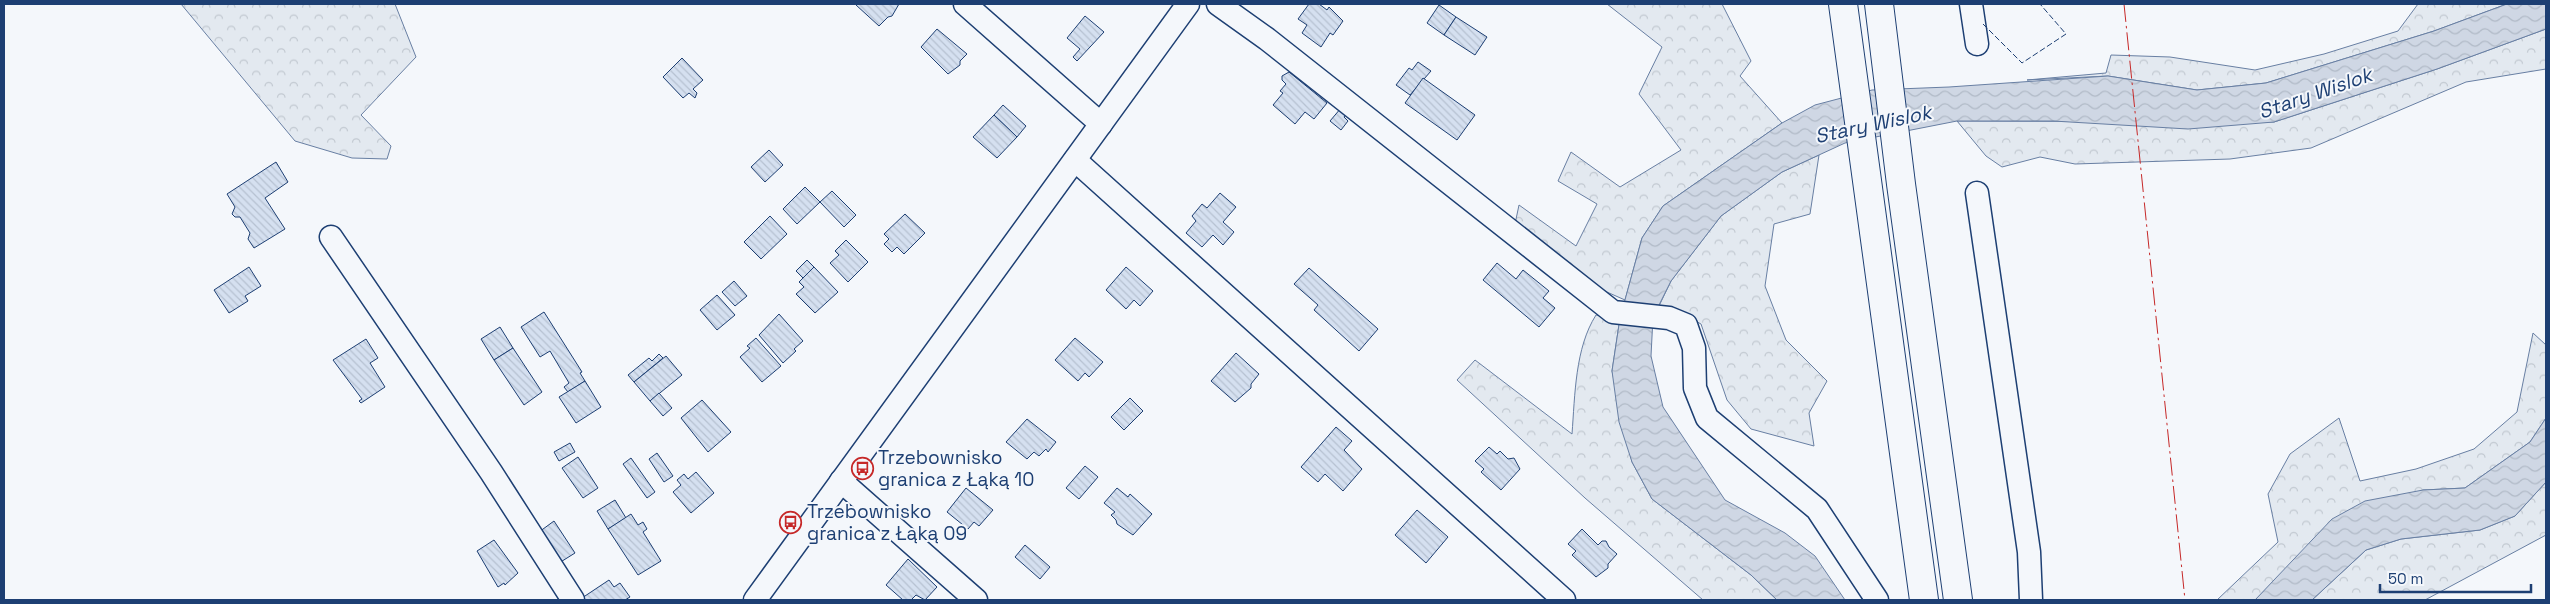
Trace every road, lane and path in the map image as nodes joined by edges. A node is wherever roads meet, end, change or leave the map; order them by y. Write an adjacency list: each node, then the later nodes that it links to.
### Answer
1 (965, 4): 8 (street)
2 (1188, 4): 8 (street)
3 (1218, 4): 19 (street)
4 (1843, 4): 14 (main road)
5 (1971, 4): 7 (street)
6 (1881, 14): 13 (main road)
7 (1977, 44)
8 (1101, 124): 9 (street)
9 (1074, 160): 12 (street); 18 (street)
10 (1977, 193): 20 (street)
11 (331, 237): 15 (street)
12 (841, 481): 16 (street); 17 (street)
13 (1958, 593)
14 (1924, 596)
15 (573, 600)
16 (755, 600)
17 (976, 600)
18 (1564, 600)
19 (1877, 600)
20 (2031, 600)

